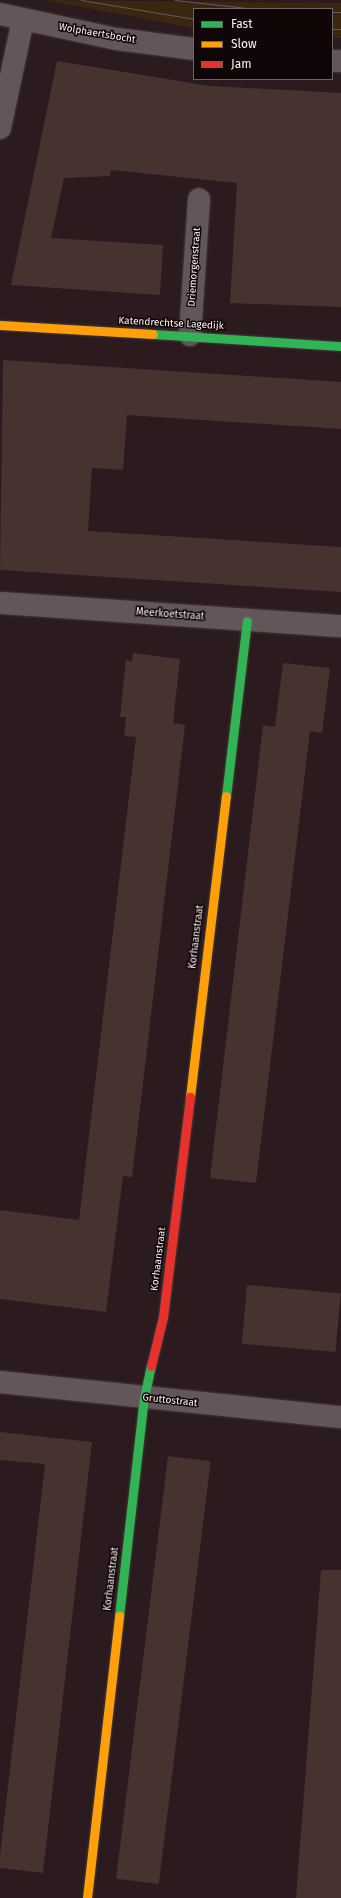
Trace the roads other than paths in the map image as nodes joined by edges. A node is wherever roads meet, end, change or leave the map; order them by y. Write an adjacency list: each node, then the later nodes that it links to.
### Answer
1 (0, 14): 2 (street, Wolphaertsbocht)
2 (22, 20): 3 (street, Wolphaertsbocht); 4 (street)
3 (193, 49)
4 (0, 128)
5 (199, 199): 7 (street, Driemorgenstraat)
6 (0, 325): 7 (street, Katendrechtse Lagedijk)
7 (190, 335): 8 (street, Katendrechtse Lagedijk)
8 (341, 346)
9 (0, 603): 10 (street, Meerkoetstraat)
10 (247, 621): 11 (street, Meerkoetstraat); 13 (street, Korhaanstraat)
11 (341, 626)
12 (0, 1382): 13 (street, Gruttostraat)
13 (144, 1398): 14 (street, Gruttostraat); 15 (street, Korhaanstraat)
14 (341, 1417)
15 (87, 1898)

